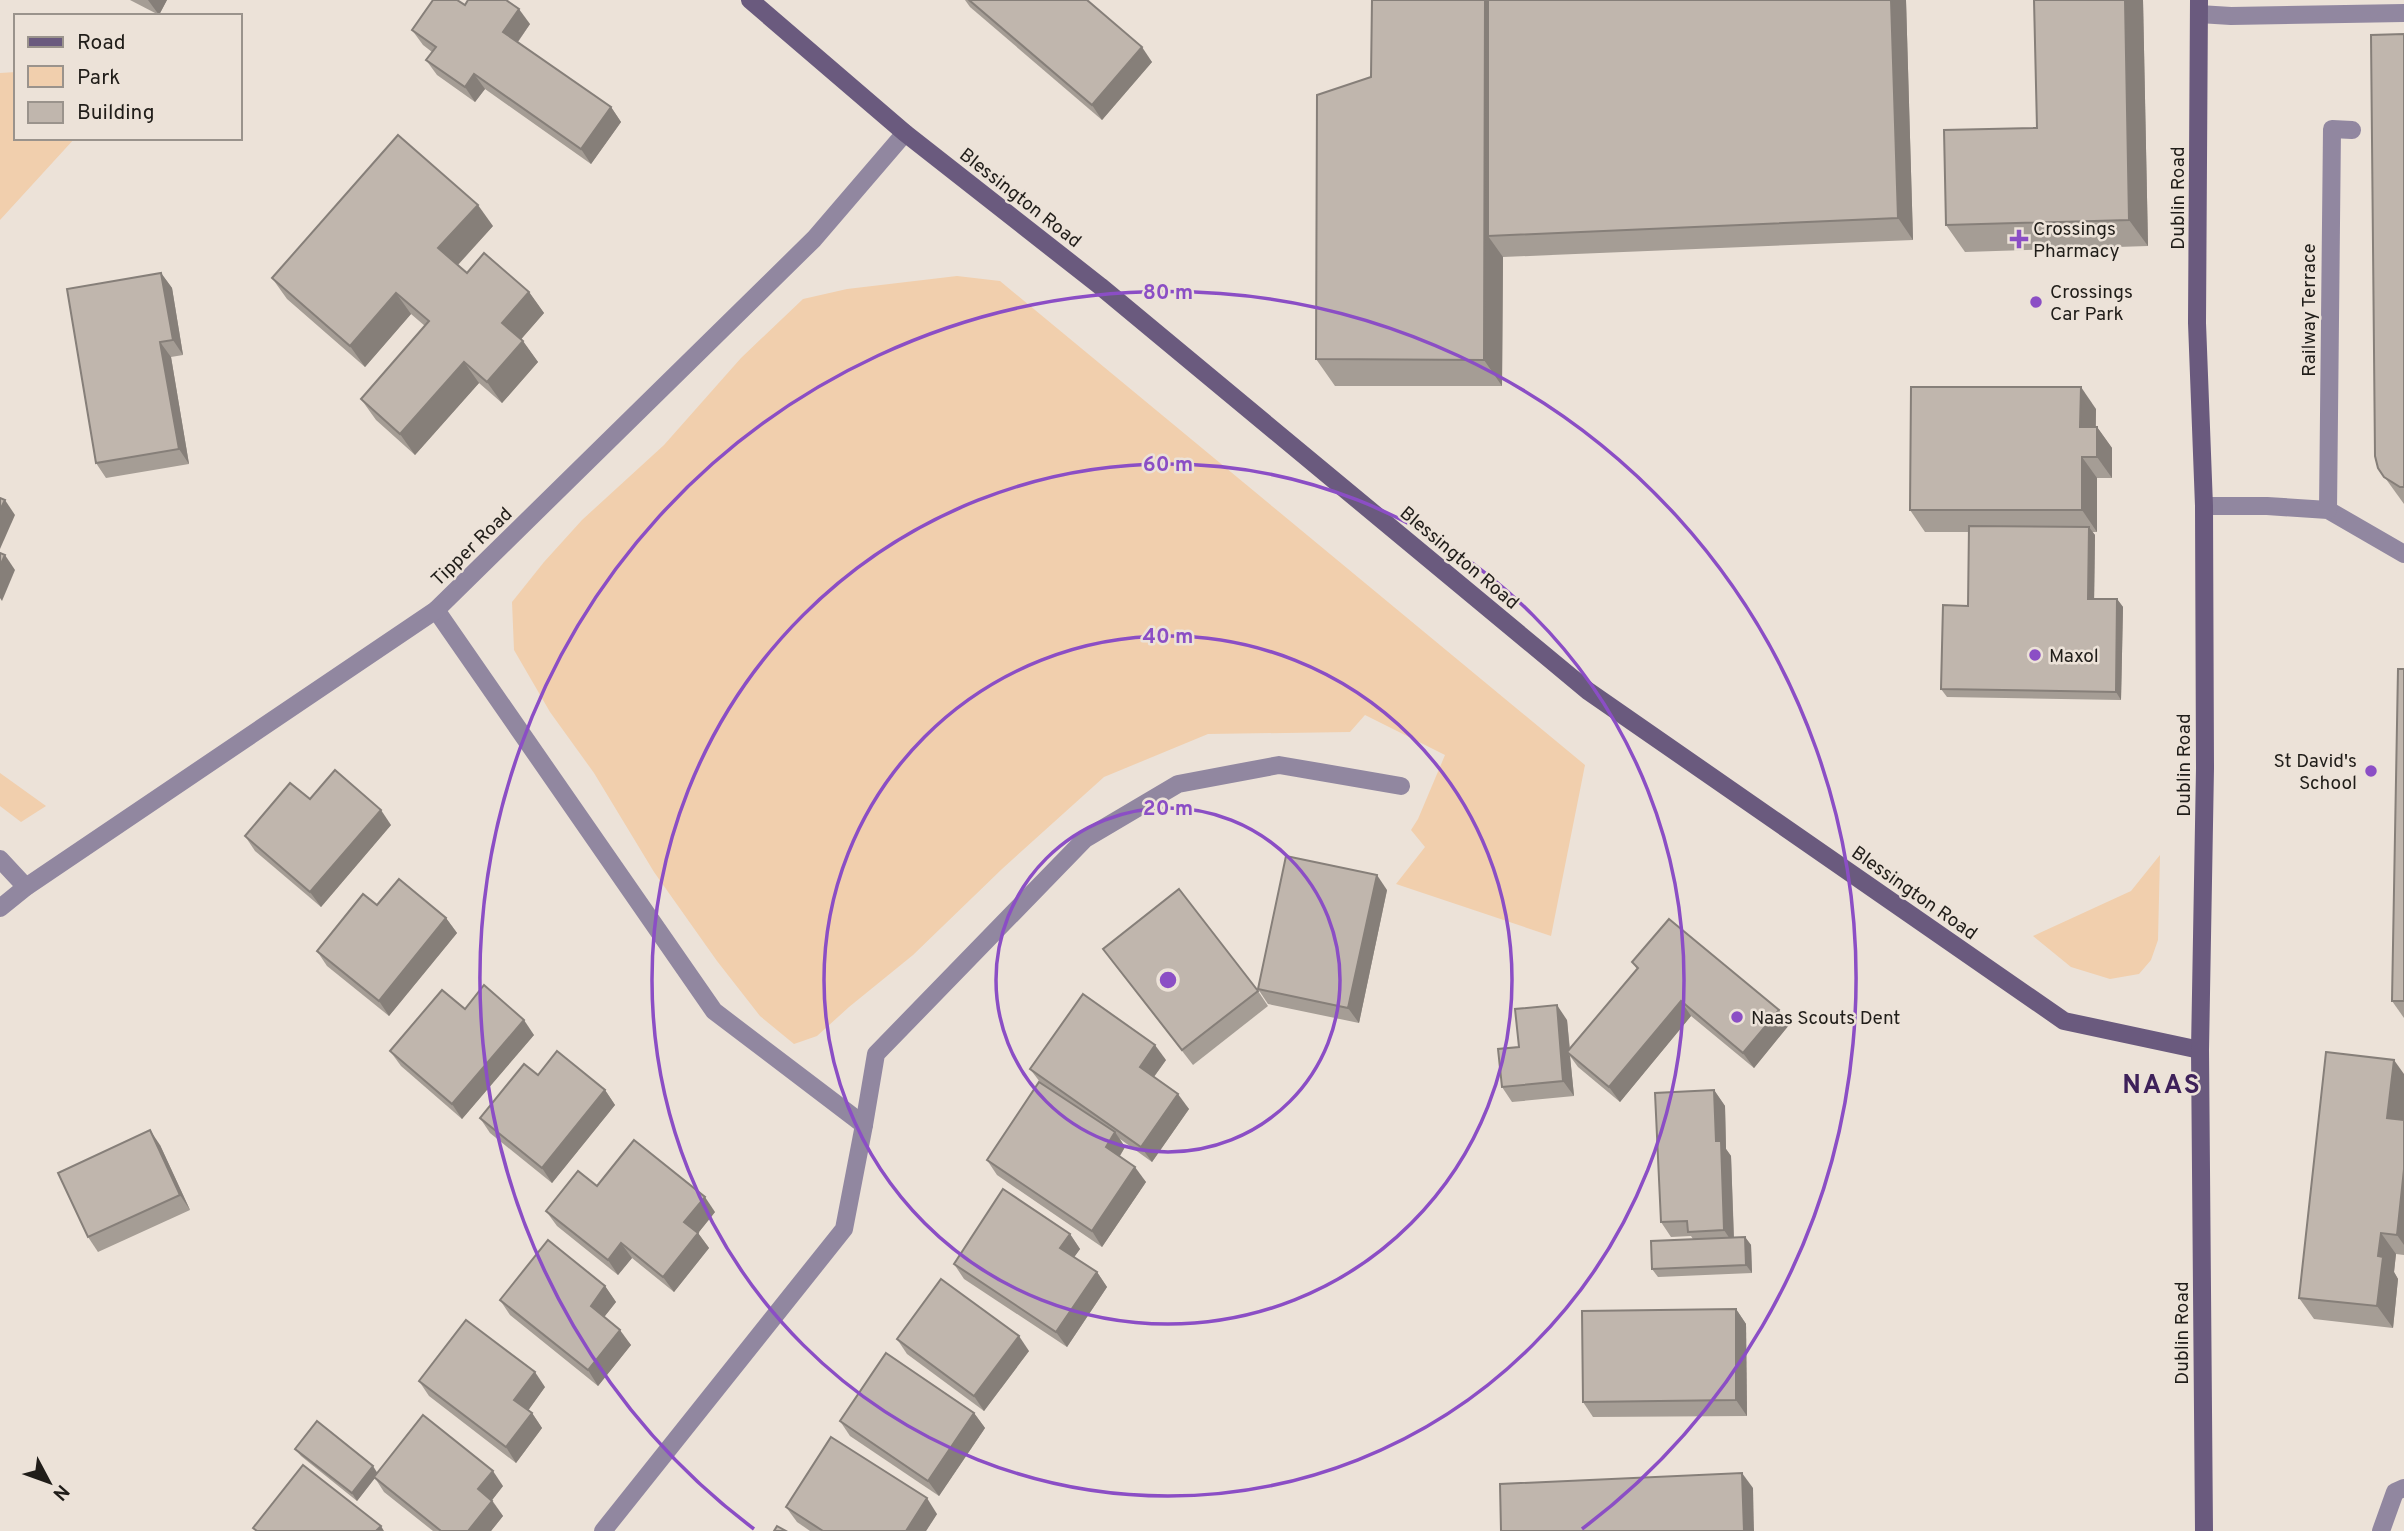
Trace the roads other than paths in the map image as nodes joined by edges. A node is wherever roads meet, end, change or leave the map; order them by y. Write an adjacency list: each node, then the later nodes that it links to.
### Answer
1 (750, 0): 5 (main road, Blessington Road)
2 (2199, 7): 3 (street); 6 (main road, Dublin Road)
3 (2404, 13)
4 (2352, 130): 7 (street, Railway Terrace)
5 (905, 133): 9 (street, Tipper Road); 14 (main road, Blessington Road)
6 (2204, 506): 7 (street); 14 (main road, Dublin Road)
7 (2328, 510): 8 (street)
8 (2404, 554)
9 (436, 610): 12 (street, Tipper Road); 15 (street)
10 (1401, 786): 15 (street)
11 (0, 859): 12 (street)
12 (26, 887): 13 (street, Tipper Road)
13 (0, 908)
14 (2200, 1050): 18 (main road, Dublin Road)
15 (864, 1125): 17 (street)
16 (2404, 1488): 19 (street)
17 (603, 1531)
18 (2204, 1531)
19 (2381, 1531)

